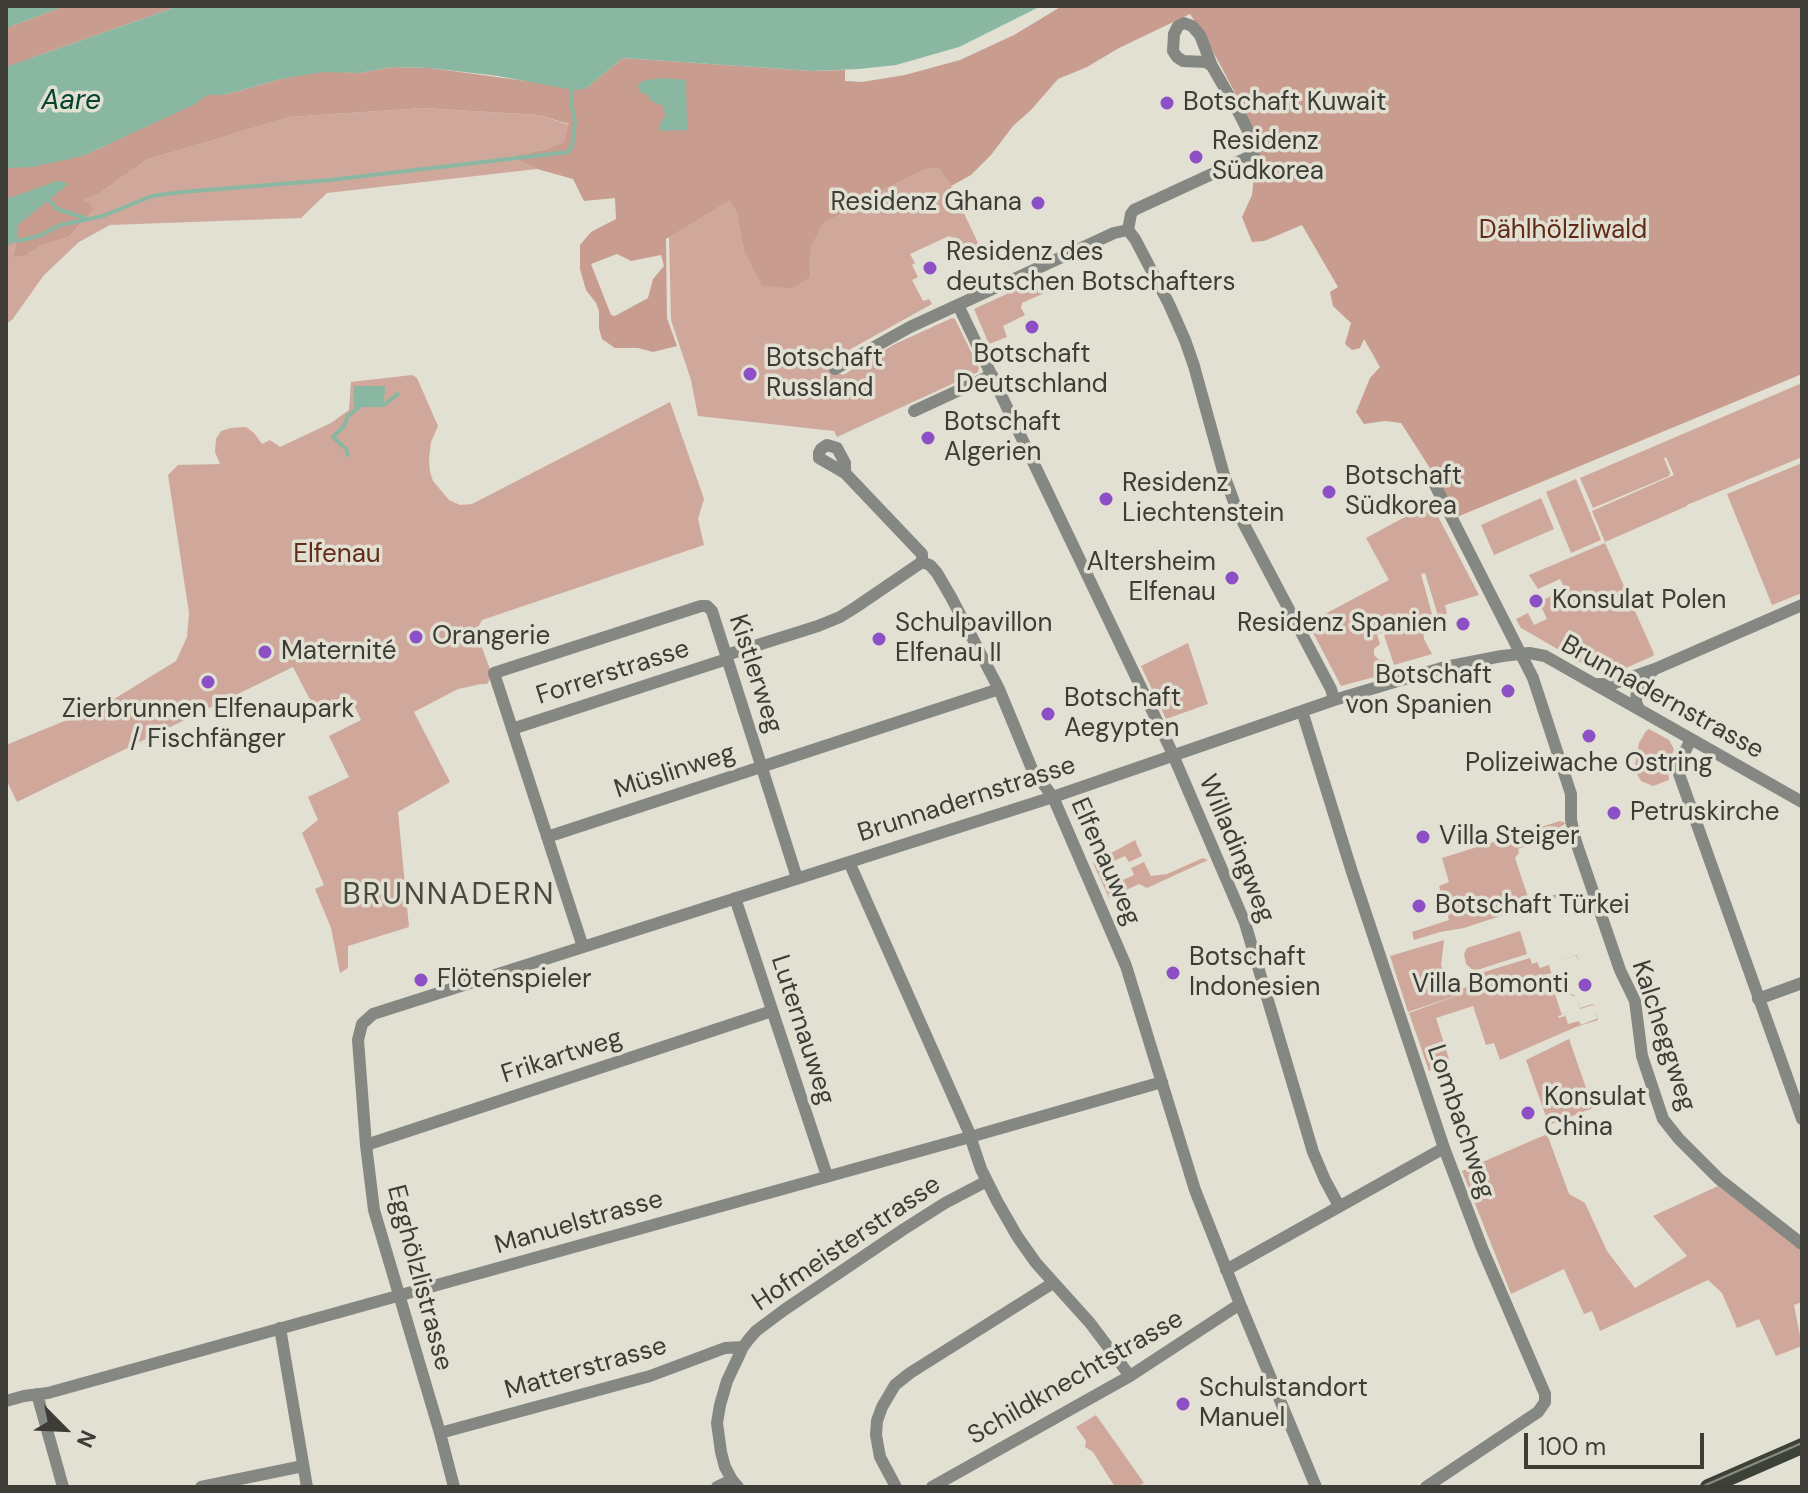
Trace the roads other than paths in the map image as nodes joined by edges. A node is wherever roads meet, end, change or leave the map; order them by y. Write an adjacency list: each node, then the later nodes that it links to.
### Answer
1 (1212, 66): 2 (street)
2 (1128, 230): 3 (street); 16 (street)
3 (958, 305): 4 (street); 5 (street, Willadingweg)
4 (835, 369)
5 (992, 375): 6 (street); 21 (street, Willadingweg)
6 (914, 411)
7 (845, 473): 9 (street, Elfenauweg)
8 (1433, 481): 11 (street, Kalcheggweg)
9 (922, 562): 12 (street, Forrerstrasse); 15 (street, Elfenauweg)
10 (1802, 605): 13 (street)
11 (1522, 653): 14 (street, Brunnadernstrasse); 16 (street, Brunnadernstrasse); 42 (street, Kalcheggweg)
12 (726, 657): 19 (street, Forrerstrasse); 19 (street, Kistlerweg); 22 (street, Kistlerweg)
13 (1655, 669): 14 (street); 17 (street)
14 (1593, 683): 17 (street, Brunnadernstrasse)
15 (999, 689): 22 (street, Müslinweg); 23 (street, Elfenauweg)
16 (1334, 700): 18 (street, Brunnadernstrasse)
17 (1639, 709): 20 (street, Brunnadernstrasse)
18 (1302, 711): 21 (street, Brunnadernstrasse); 38 (street, Lombachweg)
19 (512, 729): 25 (street)
20 (1691, 739): 24 (street, Brunnadernstrasse); 31 (street)
21 (1173, 756): 23 (street, Brunnadernstrasse); 41 (street, Willadingweg)
22 (761, 766): 25 (street, Müslinweg); 27 (street, Kistlerweg)
23 (1053, 797): 26 (street, Brunnadernstrasse); 34 (street, Elfenauweg)
24 (1802, 802)
25 (547, 837): 29 (street)
26 (849, 862): 27 (street, Brunnadernstrasse); 36 (street)
27 (797, 878): 28 (street, Brunnadernstrasse)
28 (735, 898): 29 (street, Brunnadernstrasse); 32 (street, Luternauweg)
29 (583, 947): 33 (street, Brunnadernstrasse)
30 (1802, 983): 31 (street)
31 (1758, 999): 35 (street)
32 (772, 1011): 37 (street, Frikartweg); 39 (street, Luternauweg)
33 (359, 1030): 37 (street, Egghölzlistrasse)
34 (1162, 1082): 36 (street, Manuelstrasse); 43 (street, Elfenauweg)
35 (1802, 1119)
36 (970, 1137): 39 (street, Manuelstrasse); 40 (street)
37 (366, 1145): 45 (street, Egghölzlistrasse)
38 (1444, 1148): 41 (street); 64 (street, Lombachweg)
39 (827, 1176): 45 (street, Manuelstrasse)
40 (987, 1181): 44 (street); 48 (street, Hofmeisterstrasse)
41 (1339, 1206): 43 (street)
42 (1802, 1244)
43 (1226, 1270): 46 (street, Elfenauweg)
44 (1053, 1283): 49 (street); 61 (street)
45 (398, 1295): 47 (street, Manuelstrasse); 52 (street, Egghölzlistrasse)
46 (1240, 1304): 49 (street, Schildknechtstrasse); 63 (street, Elfenauweg)
47 (280, 1328): 50 (street, Manuelstrasse); 54 (street)
48 (743, 1347): 52 (street, Matterstrasse); 55 (street, Hofmeisterstrasse)
49 (1130, 1376): 62 (street, Schildknechtstrasse)
50 (37, 1394): 51 (street, Manuelstrasse); 56 (street)
51 (6, 1401)
52 (440, 1433): 59 (street, Egghölzlistrasse)
53 (1802, 1446): 65 (main road)
54 (303, 1466): 57 (street); 58 (street)
55 (735, 1483): 60 (street)
56 (63, 1487)
57 (201, 1487)
58 (307, 1487)
59 (454, 1487)
60 (717, 1487)
61 (896, 1487)
62 (932, 1487)
63 (1316, 1487)
64 (1426, 1487)
65 (1708, 1487)

